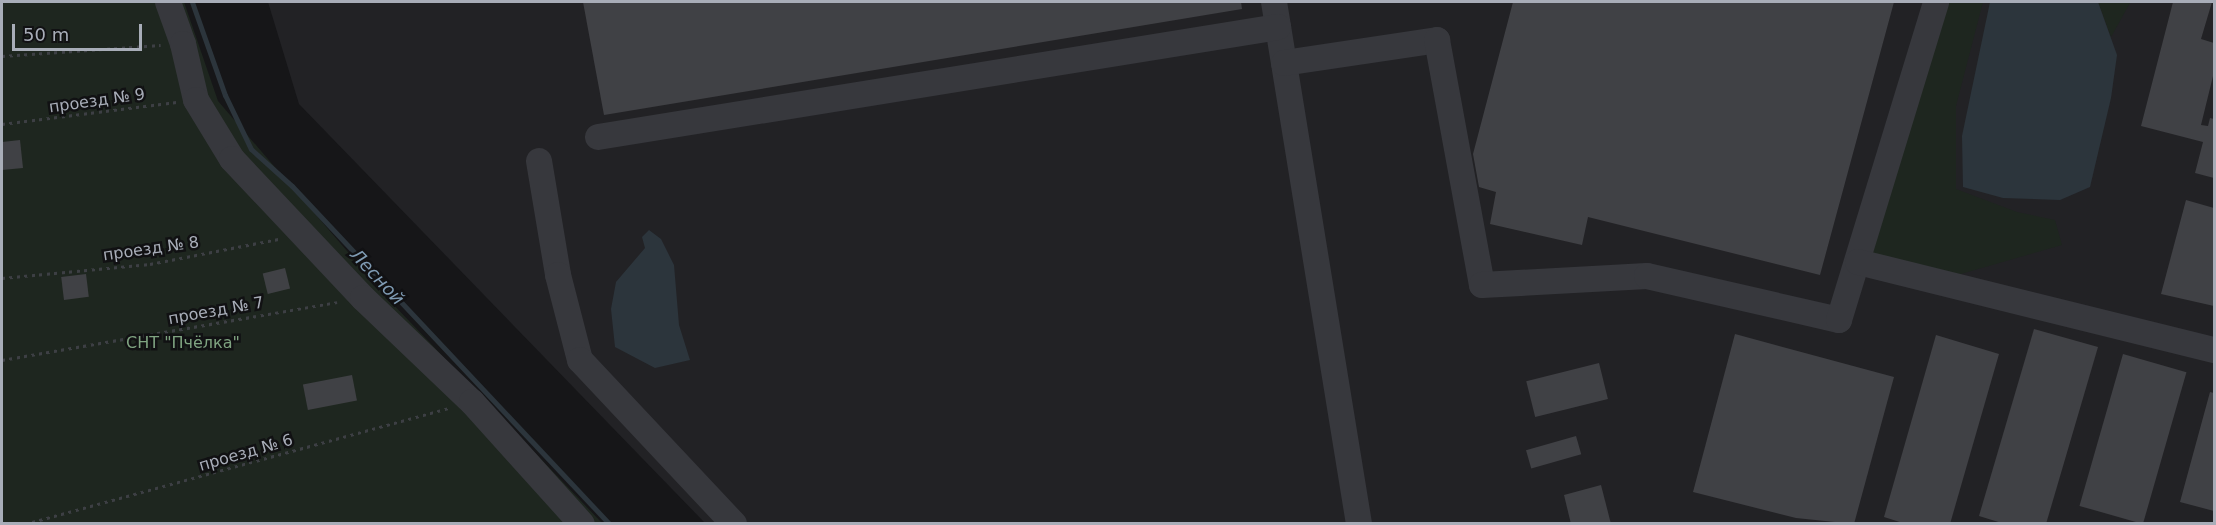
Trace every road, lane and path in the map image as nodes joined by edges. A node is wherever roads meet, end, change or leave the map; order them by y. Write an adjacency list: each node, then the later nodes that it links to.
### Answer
1 (168, 2): 5 (street)
2 (1274, 2): 4 (street)
3 (1936, 2): 13 (street)
4 (1278, 27): 7 (street); 10 (street)
5 (183, 44): 6 (path); 8 (street)
6 (2, 56)
7 (1284, 63): 13 (street); 22 (street)
8 (196, 100): 9 (path, проезд № 9); 12 (street)
9 (2, 123)
10 (598, 137)
11 (539, 161): 21 (street)
12 (302, 234): 14 (path, проезд № 8); 15 (street)
13 (1858, 262): 16 (street)
14 (2, 278)
15 (363, 298): 17 (path, проезд № 7); 18 (street)
16 (2214, 350)
17 (2, 360)
18 (472, 402): 19 (path, проезд № 6); 20 (street)
19 (26, 524)
20 (582, 524)
21 (734, 524)
22 (1359, 524)

